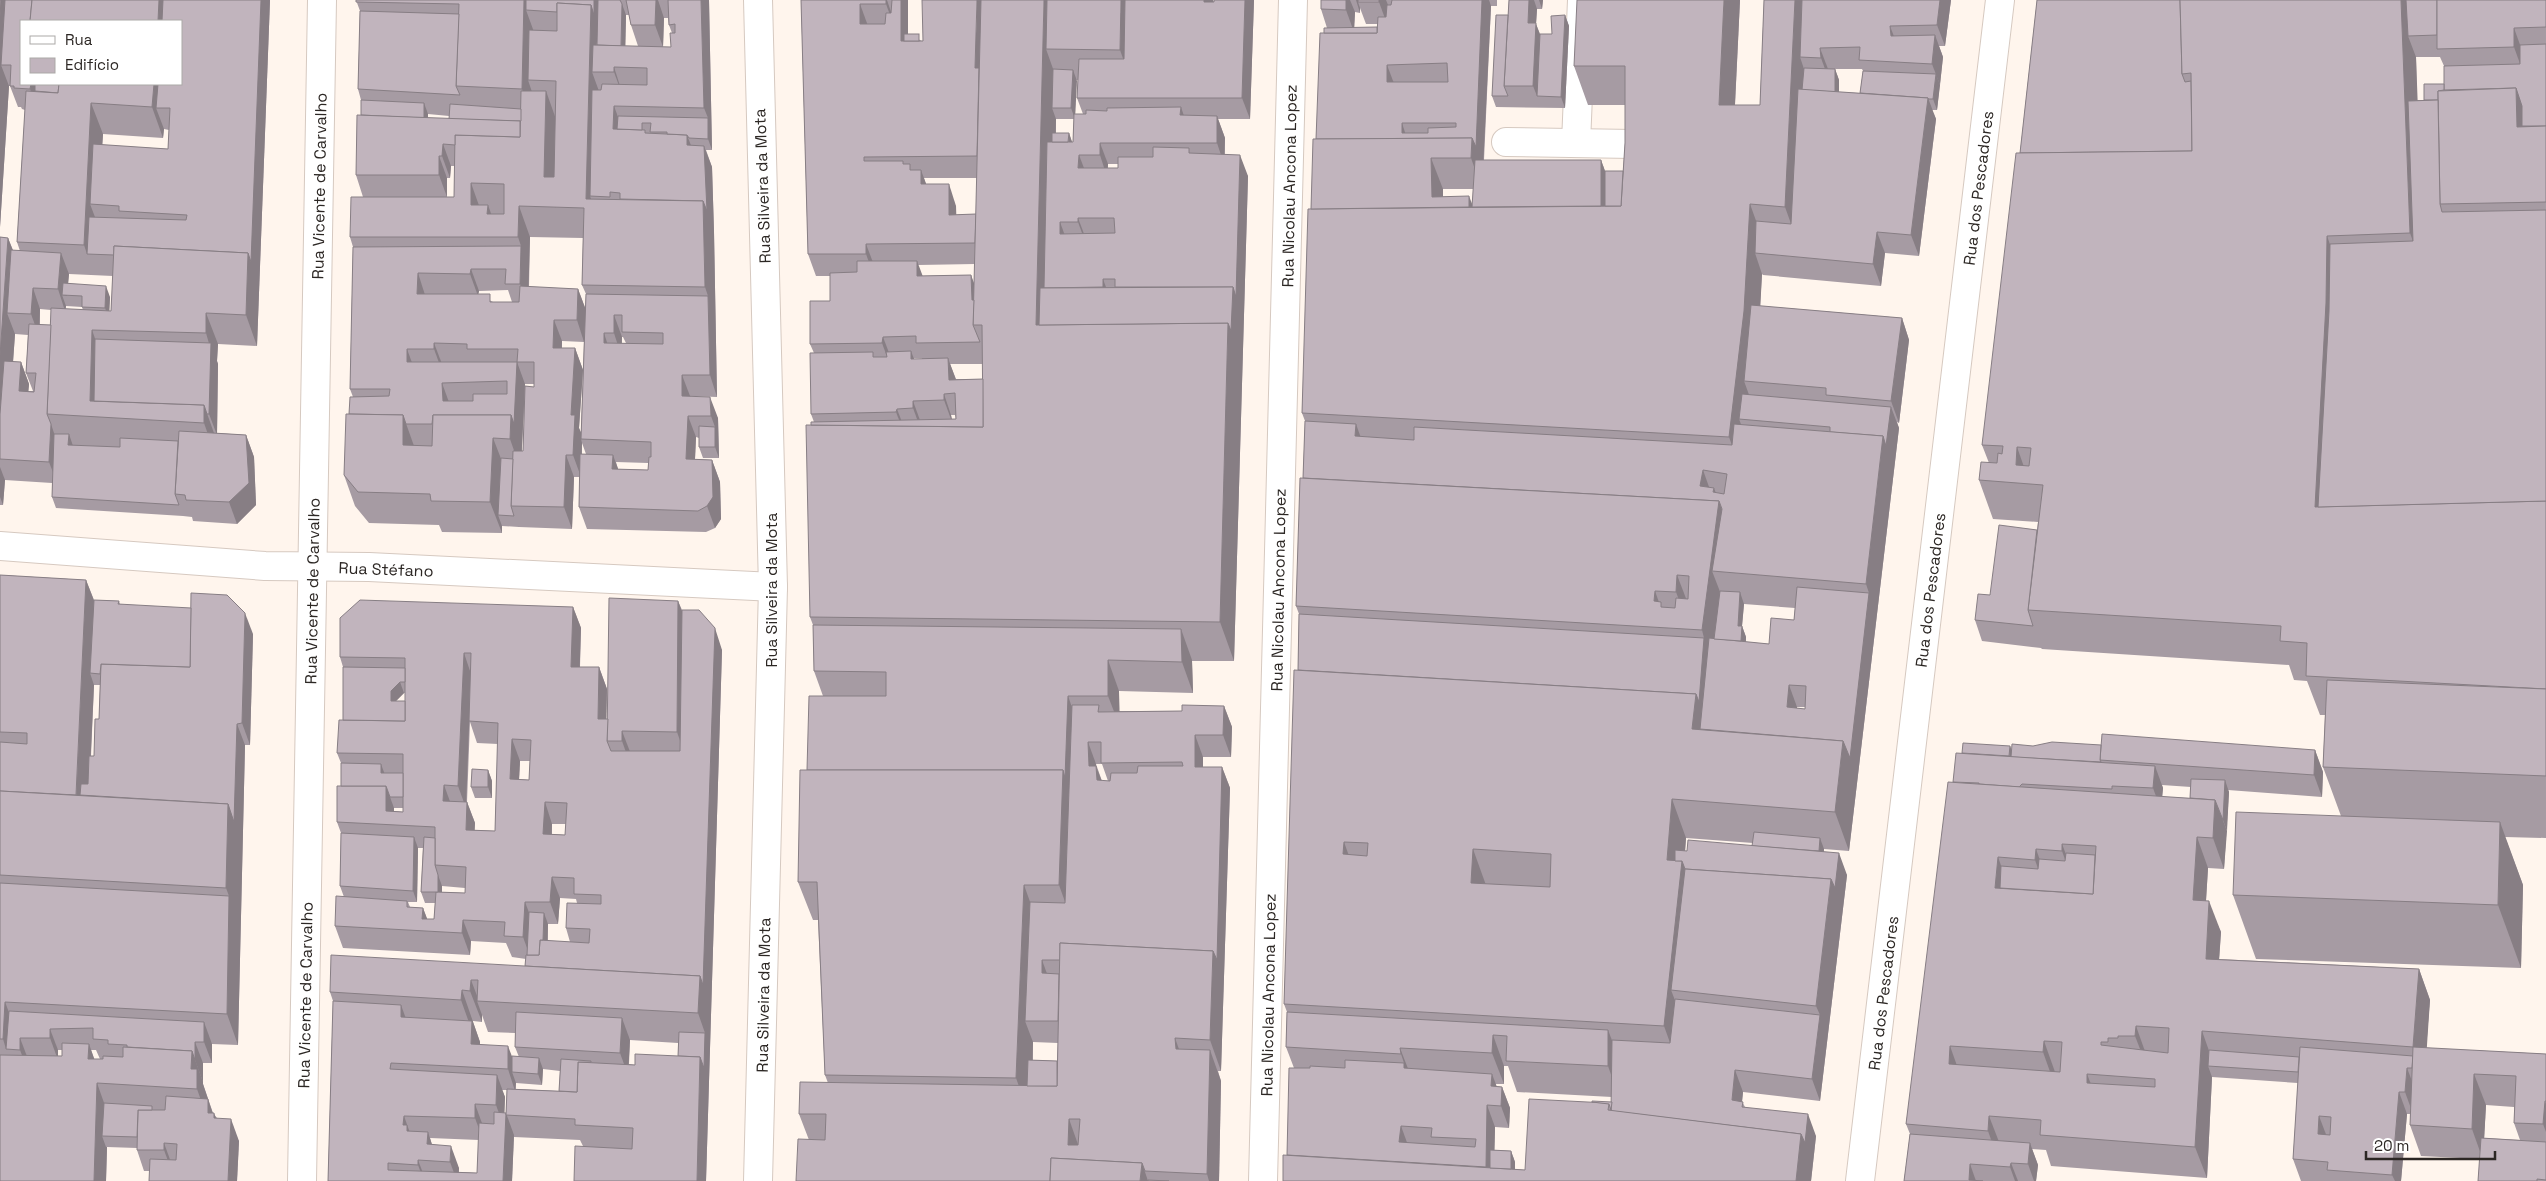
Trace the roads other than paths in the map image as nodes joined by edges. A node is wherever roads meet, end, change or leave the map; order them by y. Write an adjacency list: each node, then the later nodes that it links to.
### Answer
1 (322, 0): 10 (street, Rua Vicente de Carvalho)
2 (758, 0): 11 (street, Rua Silveira da Mota)
3 (1293, 0): 14 (street, Rua Nicolau Ancona Lopez)
4 (1582, 0): 7 (street)
5 (2000, 0): 15 (street, Rua dos Pescadores)
6 (1506, 142): 7 (street)
7 (1576, 143): 8 (street)
8 (1633, 144)
9 (0, 546): 10 (street, Rua Stéfano)
10 (313, 567): 11 (street, Rua Stéfano); 12 (street, Rua Vicente de Carvalho)
11 (773, 588): 13 (street, Rua Silveira da Mota)
12 (302, 1181)
13 (758, 1181)
14 (1263, 1181)
15 (1860, 1181)

